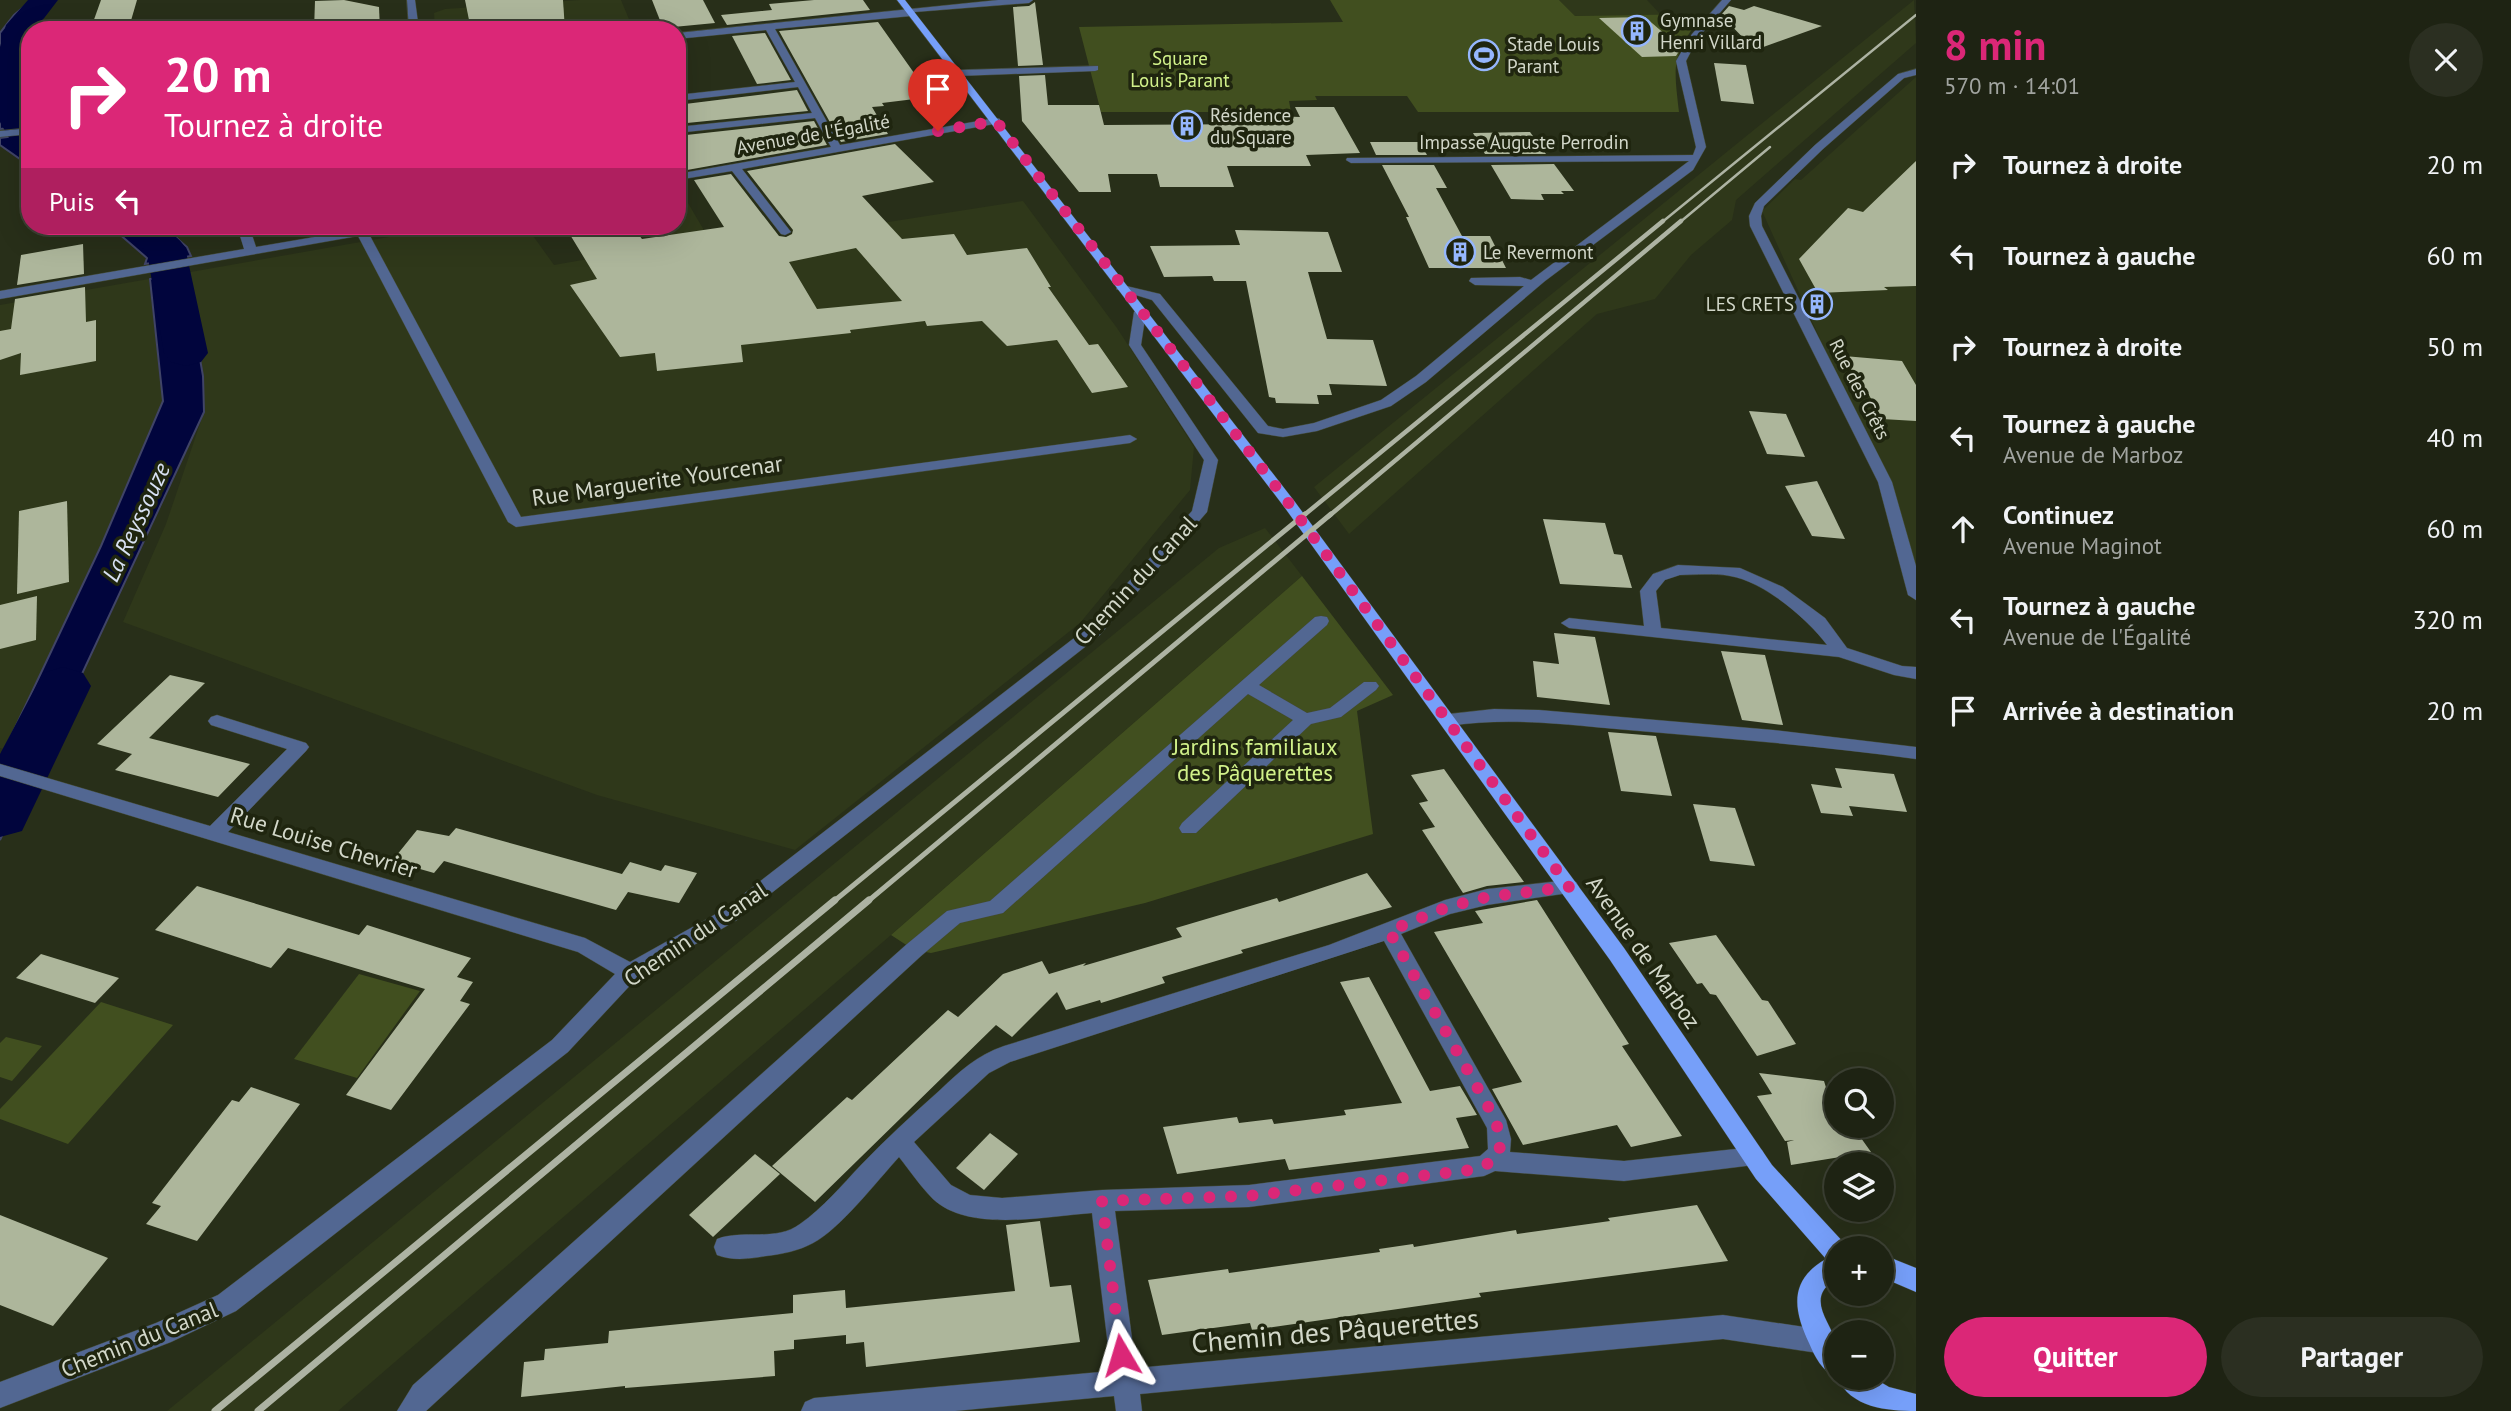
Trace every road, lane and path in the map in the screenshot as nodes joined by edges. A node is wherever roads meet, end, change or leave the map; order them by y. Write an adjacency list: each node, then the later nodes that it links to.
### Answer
1 (411, 0): 5 (street)
2 (1030, 0): 4 (street)
3 (1727, 0): 19 (street)
4 (907, 8): 6 (street); 10 (main road, Avenue de Marboz)
5 (413, 21)
6 (769, 27): 7 (street); 11 (street)
7 (686, 35)
8 (1095, 68): 10 (street)
9 (1916, 72): 34 (street, Rue des Crêts)
10 (958, 73): 14 (main road, Avenue de Marboz)
11 (802, 84): 12 (street); 13 (street)
12 (686, 97)
13 (818, 115): 15 (street); 18 (street)
14 (996, 121): 18 (street, Avenue de l'Égalité); 30 (main road, Avenue de Marboz)
15 (686, 129)
16 (21, 132): 17 (street)
17 (0, 134)
18 (837, 149): 21 (street, Avenue de l'Égalité)
19 (1697, 158): 20 (street, Impasse Auguste Perrodin); 29 (street)
20 (1350, 160)
21 (735, 167): 22 (street, Avenue de l'Égalité); 23 (street)
22 (686, 175)
23 (785, 232)
24 (246, 235): 27 (street)
25 (344, 235): 27 (street)
26 (364, 235): 33 (street, Rue Marguerite Yourcenar)
27 (251, 251): 31 (street)
28 (1475, 281): 29 (street)
29 (1533, 285): 30 (street)
30 (1122, 289): 32 (main road, Avenue de Marboz)
31 (0, 295)
32 (1140, 312): 43 (main road, Avenue de Marboz); 51 (street, Chemin du Canal)
33 (1130, 439)
34 (1916, 595)
35 (1321, 621): 40 (street)
36 (1569, 623): 37 (street)
37 (1653, 631): 38 (street); 38 (street)
38 (1841, 652): 39 (street)
39 (1916, 673)
40 (1247, 686): 42 (street); 67 (street)
41 (1370, 687): 42 (street)
42 (1305, 719): 47 (street)
43 (1449, 720): 45 (street); 49 (main road, Avenue de Marboz)
44 (217, 721): 48 (street)
45 (1916, 753)
46 (0, 770): 48 (street, Rue Louise Chevrier)
47 (1189, 828)
48 (214, 834): 51 (street, Rue Louise Chevrier)
49 (1569, 887): 50 (street); 53 (main road, Avenue de Marboz)
50 (1389, 931): 52 (street); 54 (street)
51 (630, 972): 65 (street, Chemin du Canal)
52 (899, 1141): 55 (street); 57 (street)
53 (1754, 1157): 54 (street); 56 (main road, Avenue de Marboz)
54 (1494, 1161): 55 (street)
55 (1102, 1201): 63 (street)
56 (1824, 1239)
57 (726, 1247)
58 (1824, 1271): 61 (main road)
59 (1894, 1271): 60 (main road)
60 (1916, 1280)
61 (1818, 1341): 62 (main road); 63 (street, Chemin des Pâquerettes)
62 (1824, 1349)
63 (1124, 1381): 68 (street, Chemin des Pâquerettes); 69 (street)
64 (1866, 1390): 66 (main road)
65 (0, 1395)
66 (1916, 1407)
67 (410, 1411)
68 (814, 1411)
69 (1129, 1411)

